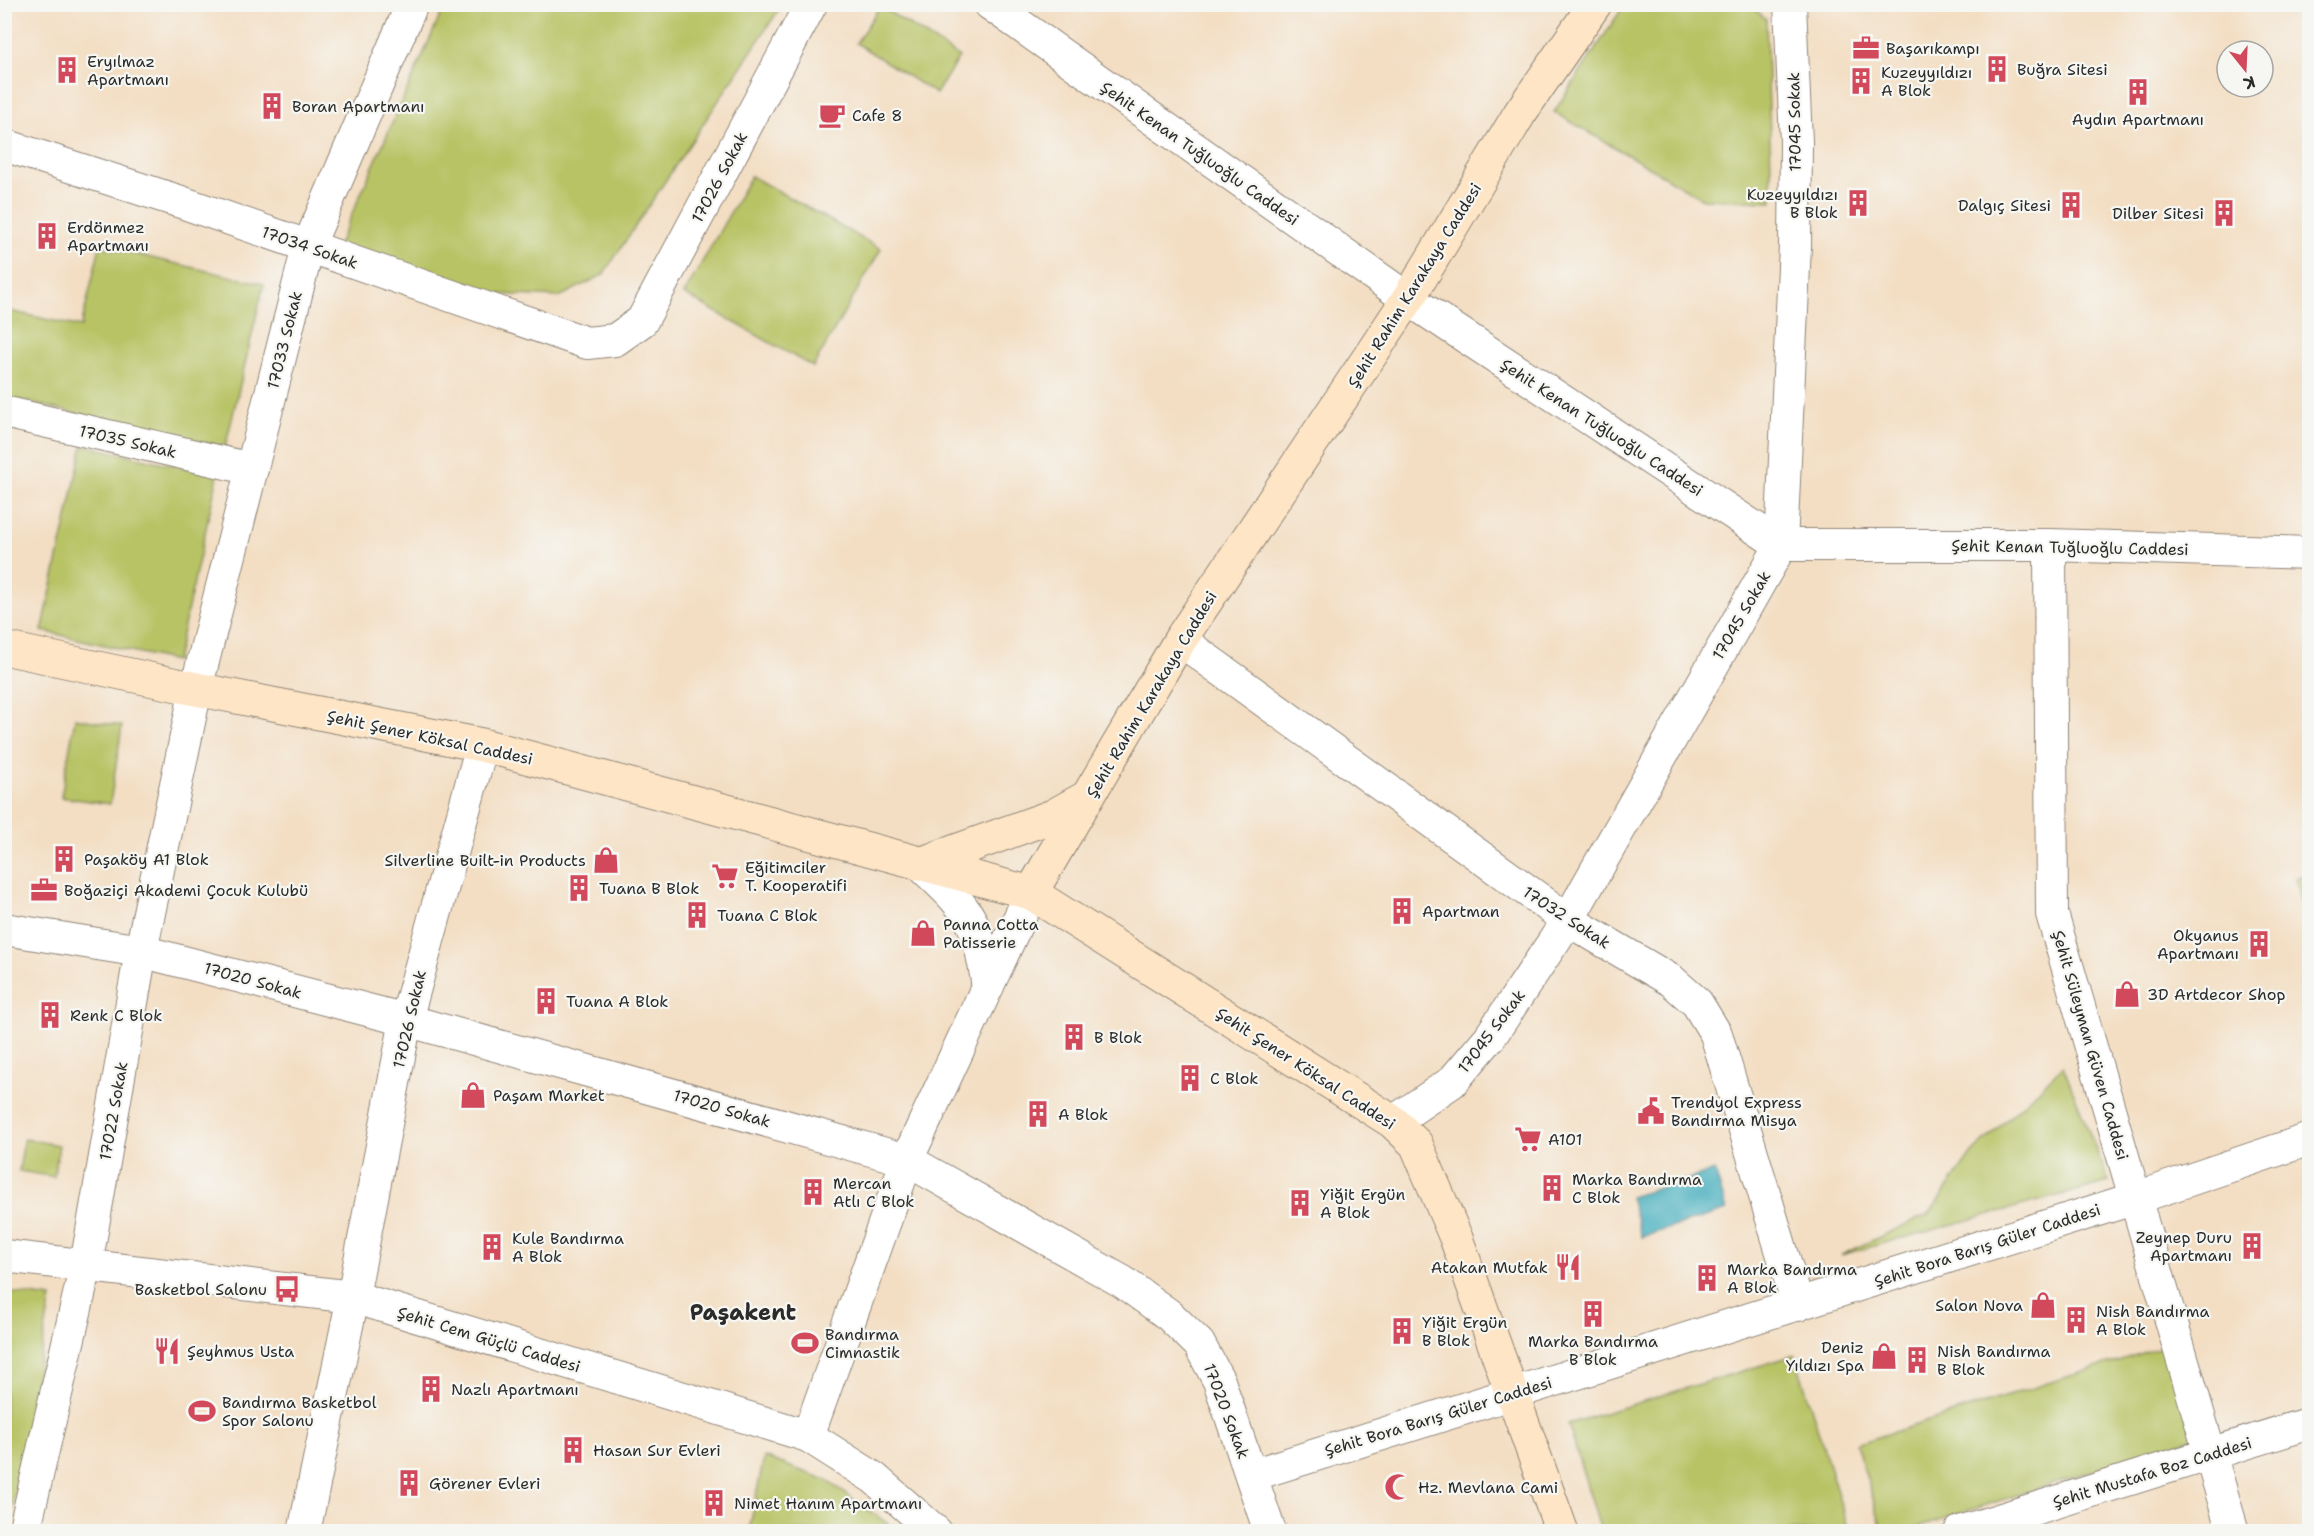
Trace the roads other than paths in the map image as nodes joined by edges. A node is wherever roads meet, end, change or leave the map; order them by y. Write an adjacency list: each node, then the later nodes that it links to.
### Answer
1 (412, 4): 7 (street, 17033 Sokak)
2 (811, 4): 9 (street, 17026 Sokak)
3 (990, 4): 8 (street, Şehit Kenan Tuğluoğlu Caddesi)
4 (1595, 4): 8 (main road, Şehit Rahim Karakaya Caddesi)
5 (1790, 4): 12 (street, 17045 Sokak)
6 (4, 145): 7 (street, 17034 Sokak)
7 (308, 247): 9 (street, 17034 Sokak); 11 (street, 17033 Sokak)
8 (1408, 299): 12 (street, Şehit Kenan Tuğluoğlu Caddesi); 15 (main road, Şehit Rahim Karakaya Caddesi)
9 (615, 340)
10 (4, 412): 11 (street, 17035 Sokak)
11 (252, 469): 17 (street, 17033 Sokak)
12 (1781, 545): 13 (street, Şehit Kenan Tuğluoğlu Caddesi); 22 (street, 17045 Sokak)
13 (2050, 545): 14 (street, Şehit Kenan Tuğluoğlu Caddesi); 30 (street, Şehit Süleyman Güven Caddesi)
14 (2310, 553)
15 (1180, 640): 19 (main road, Şehit Rahim Karakaya Caddesi); 22 (street, 17032 Sokak)
16 (4, 648): 17 (main road, Şehit Şener Köksal Caddesi)
17 (195, 689): 18 (main road, Şehit Şener Köksal Caddesi); 24 (street, 17022 Sokak)
18 (482, 745): 20 (main road, Şehit Şener Köksal Caddesi); 26 (street, 17026 Sokak)
19 (1088, 797): 20 (main road); 21 (main road, Şehit Rahim Karakaya Caddesi)
20 (920, 864): 21 (main road, Şehit Şener Köksal Caddesi); 25 (street, Şehit Şener Köksal Caddesi)
21 (1031, 893): 25 (street, Şehit Rahim Karakaya Caddesi); 27 (main road, Şehit Şener Köksal Caddesi)
22 (1568, 920): 27 (street, 17045 Sokak); 34 (street, 17032 Sokak)
23 (4, 929): 24 (street, 17020 Sokak)
24 (141, 951): 26 (street, 17020 Sokak); 32 (street, 17022 Sokak)
25 (988, 986): 29 (street, Şehit Rahim Karakaya Caddesi)
26 (406, 1020): 29 (street, 17020 Sokak); 33 (street, 17026 Sokak)
27 (1393, 1122): 35 (main road, Şehit Şener Köksal Caddesi)
28 (2310, 1139): 30 (street, Şehit Bora Barış Güler Caddesi)
29 (907, 1160): 37 (street, Şehit Rahim Karakaya Caddesi); 39 (street, 17020 Sokak)
30 (2136, 1198): 34 (street, Şehit Bora Barış Güler Caddesi); 38 (street, Şehit Süleyman Güven Caddesi)
31 (4, 1256): 32 (street, Şehit Cem Güçlü Caddesi)
32 (86, 1265): 33 (street, Şehit Cem Güçlü Caddesi); 40 (street, 17022 Sokak)
33 (353, 1297): 37 (street, Şehit Cem Güçlü Caddesi); 41 (street, 17026 Sokak)
34 (1798, 1305): 35 (street, Şehit Bora Barış Güler Caddesi)
35 (1512, 1393): 39 (street, Şehit Bora Barış Güler Caddesi); 44 (main road, Şehit Şener Köksal Caddesi)
36 (2310, 1424): 38 (street, Şehit Mustafa Boz Caddesi)
37 (808, 1436): 42 (street, Şehit Cem Güçlü Caddesi)
38 (2210, 1454): 45 (street, Şehit Mustafa Boz Caddesi); 46 (street, Şehit Süleyman Güven Caddesi)
39 (1252, 1474): 43 (street, 17020 Sokak)
40 (24, 1532)
41 (304, 1532)
42 (936, 1532)
43 (1270, 1532)
44 (1562, 1532)
45 (1959, 1532)
46 (2233, 1532)

